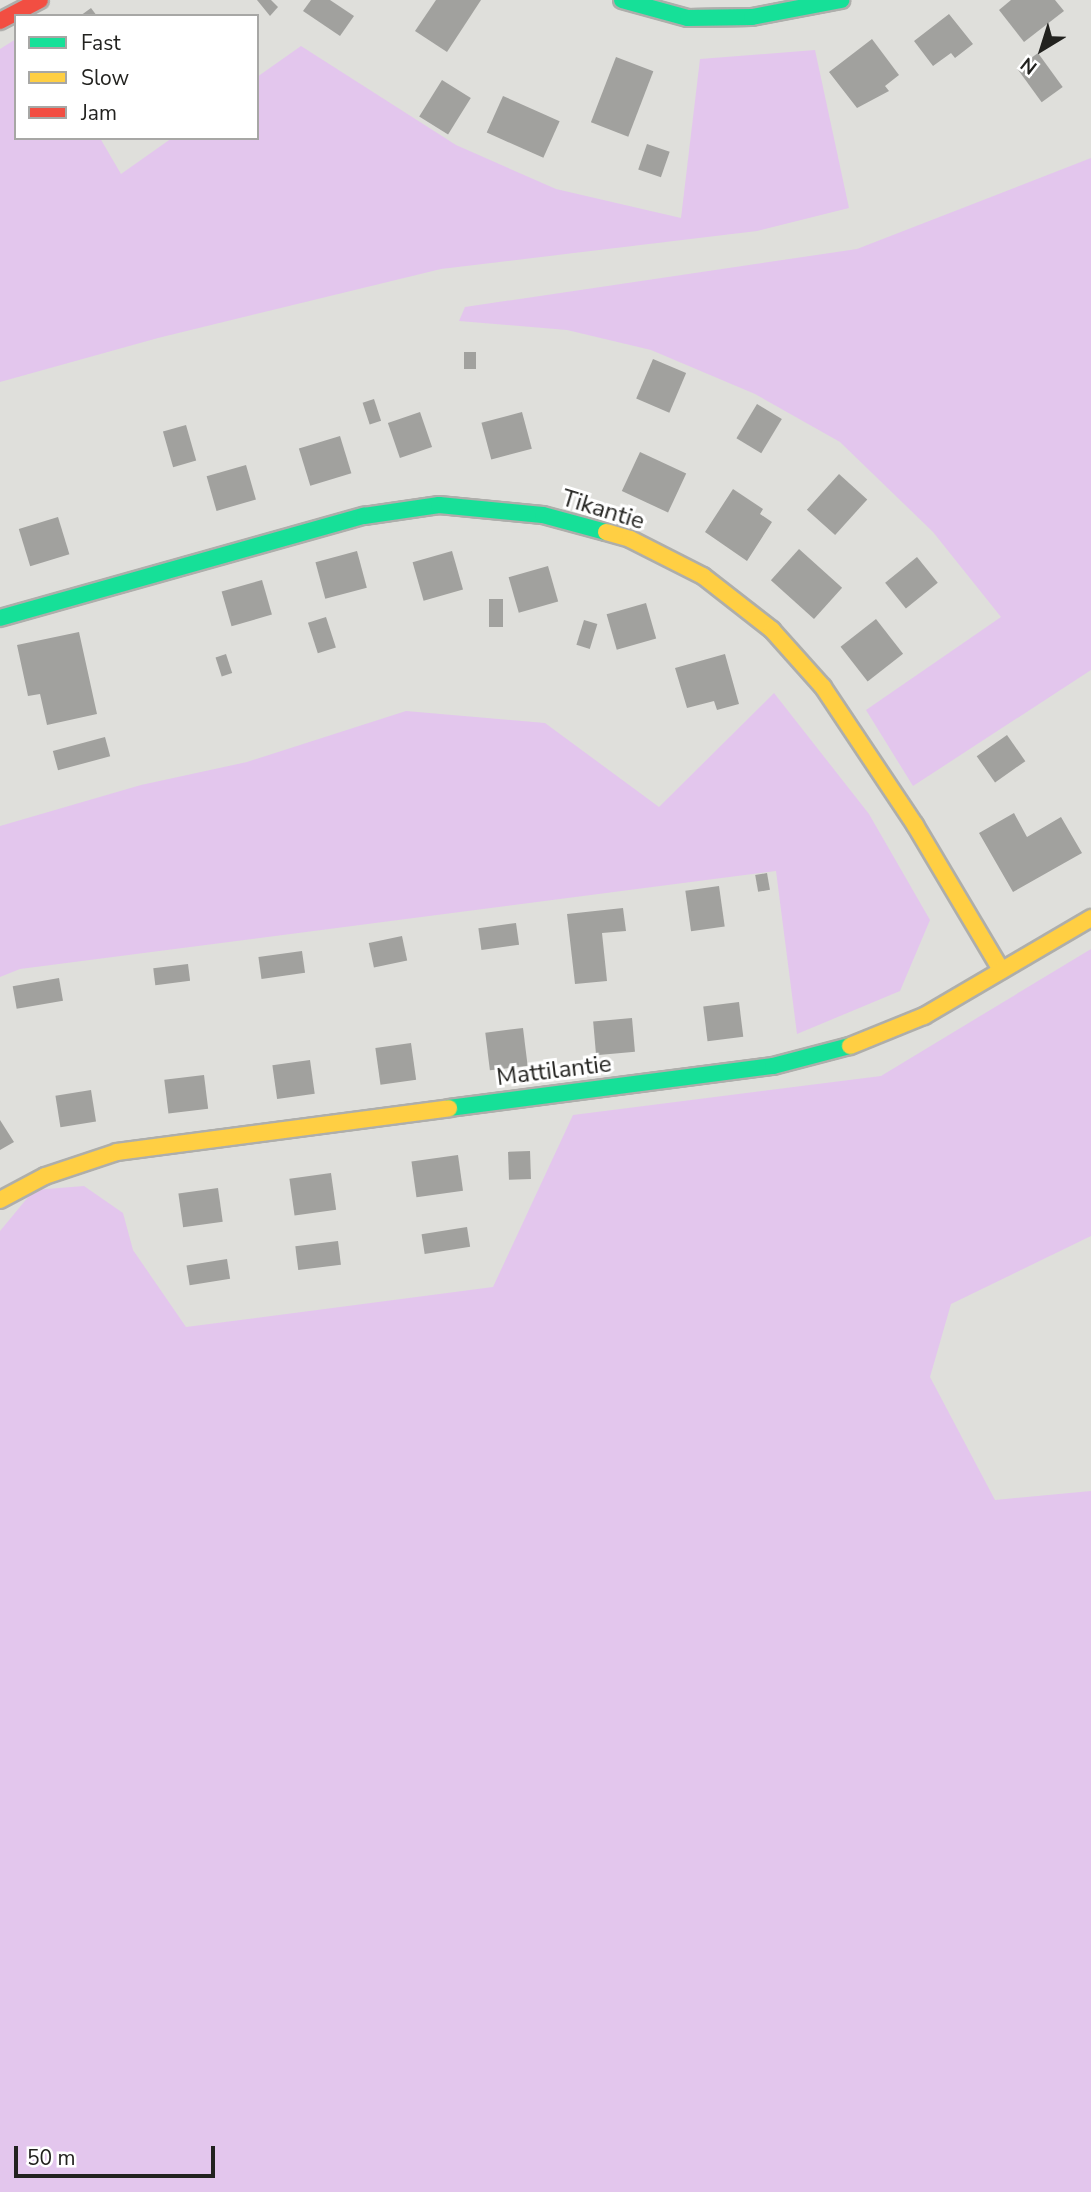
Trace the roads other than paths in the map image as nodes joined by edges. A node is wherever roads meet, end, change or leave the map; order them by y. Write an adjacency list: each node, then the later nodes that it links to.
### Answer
1 (40, 0): 4 (street)
2 (622, 0): 3 (street)
3 (841, 0)
4 (0, 21)
5 (0, 618): 7 (street, Tikantie)
6 (1091, 918): 7 (street, Mattilantie)
7 (1001, 970): 8 (street, Mattilantie)
8 (0, 1200)

